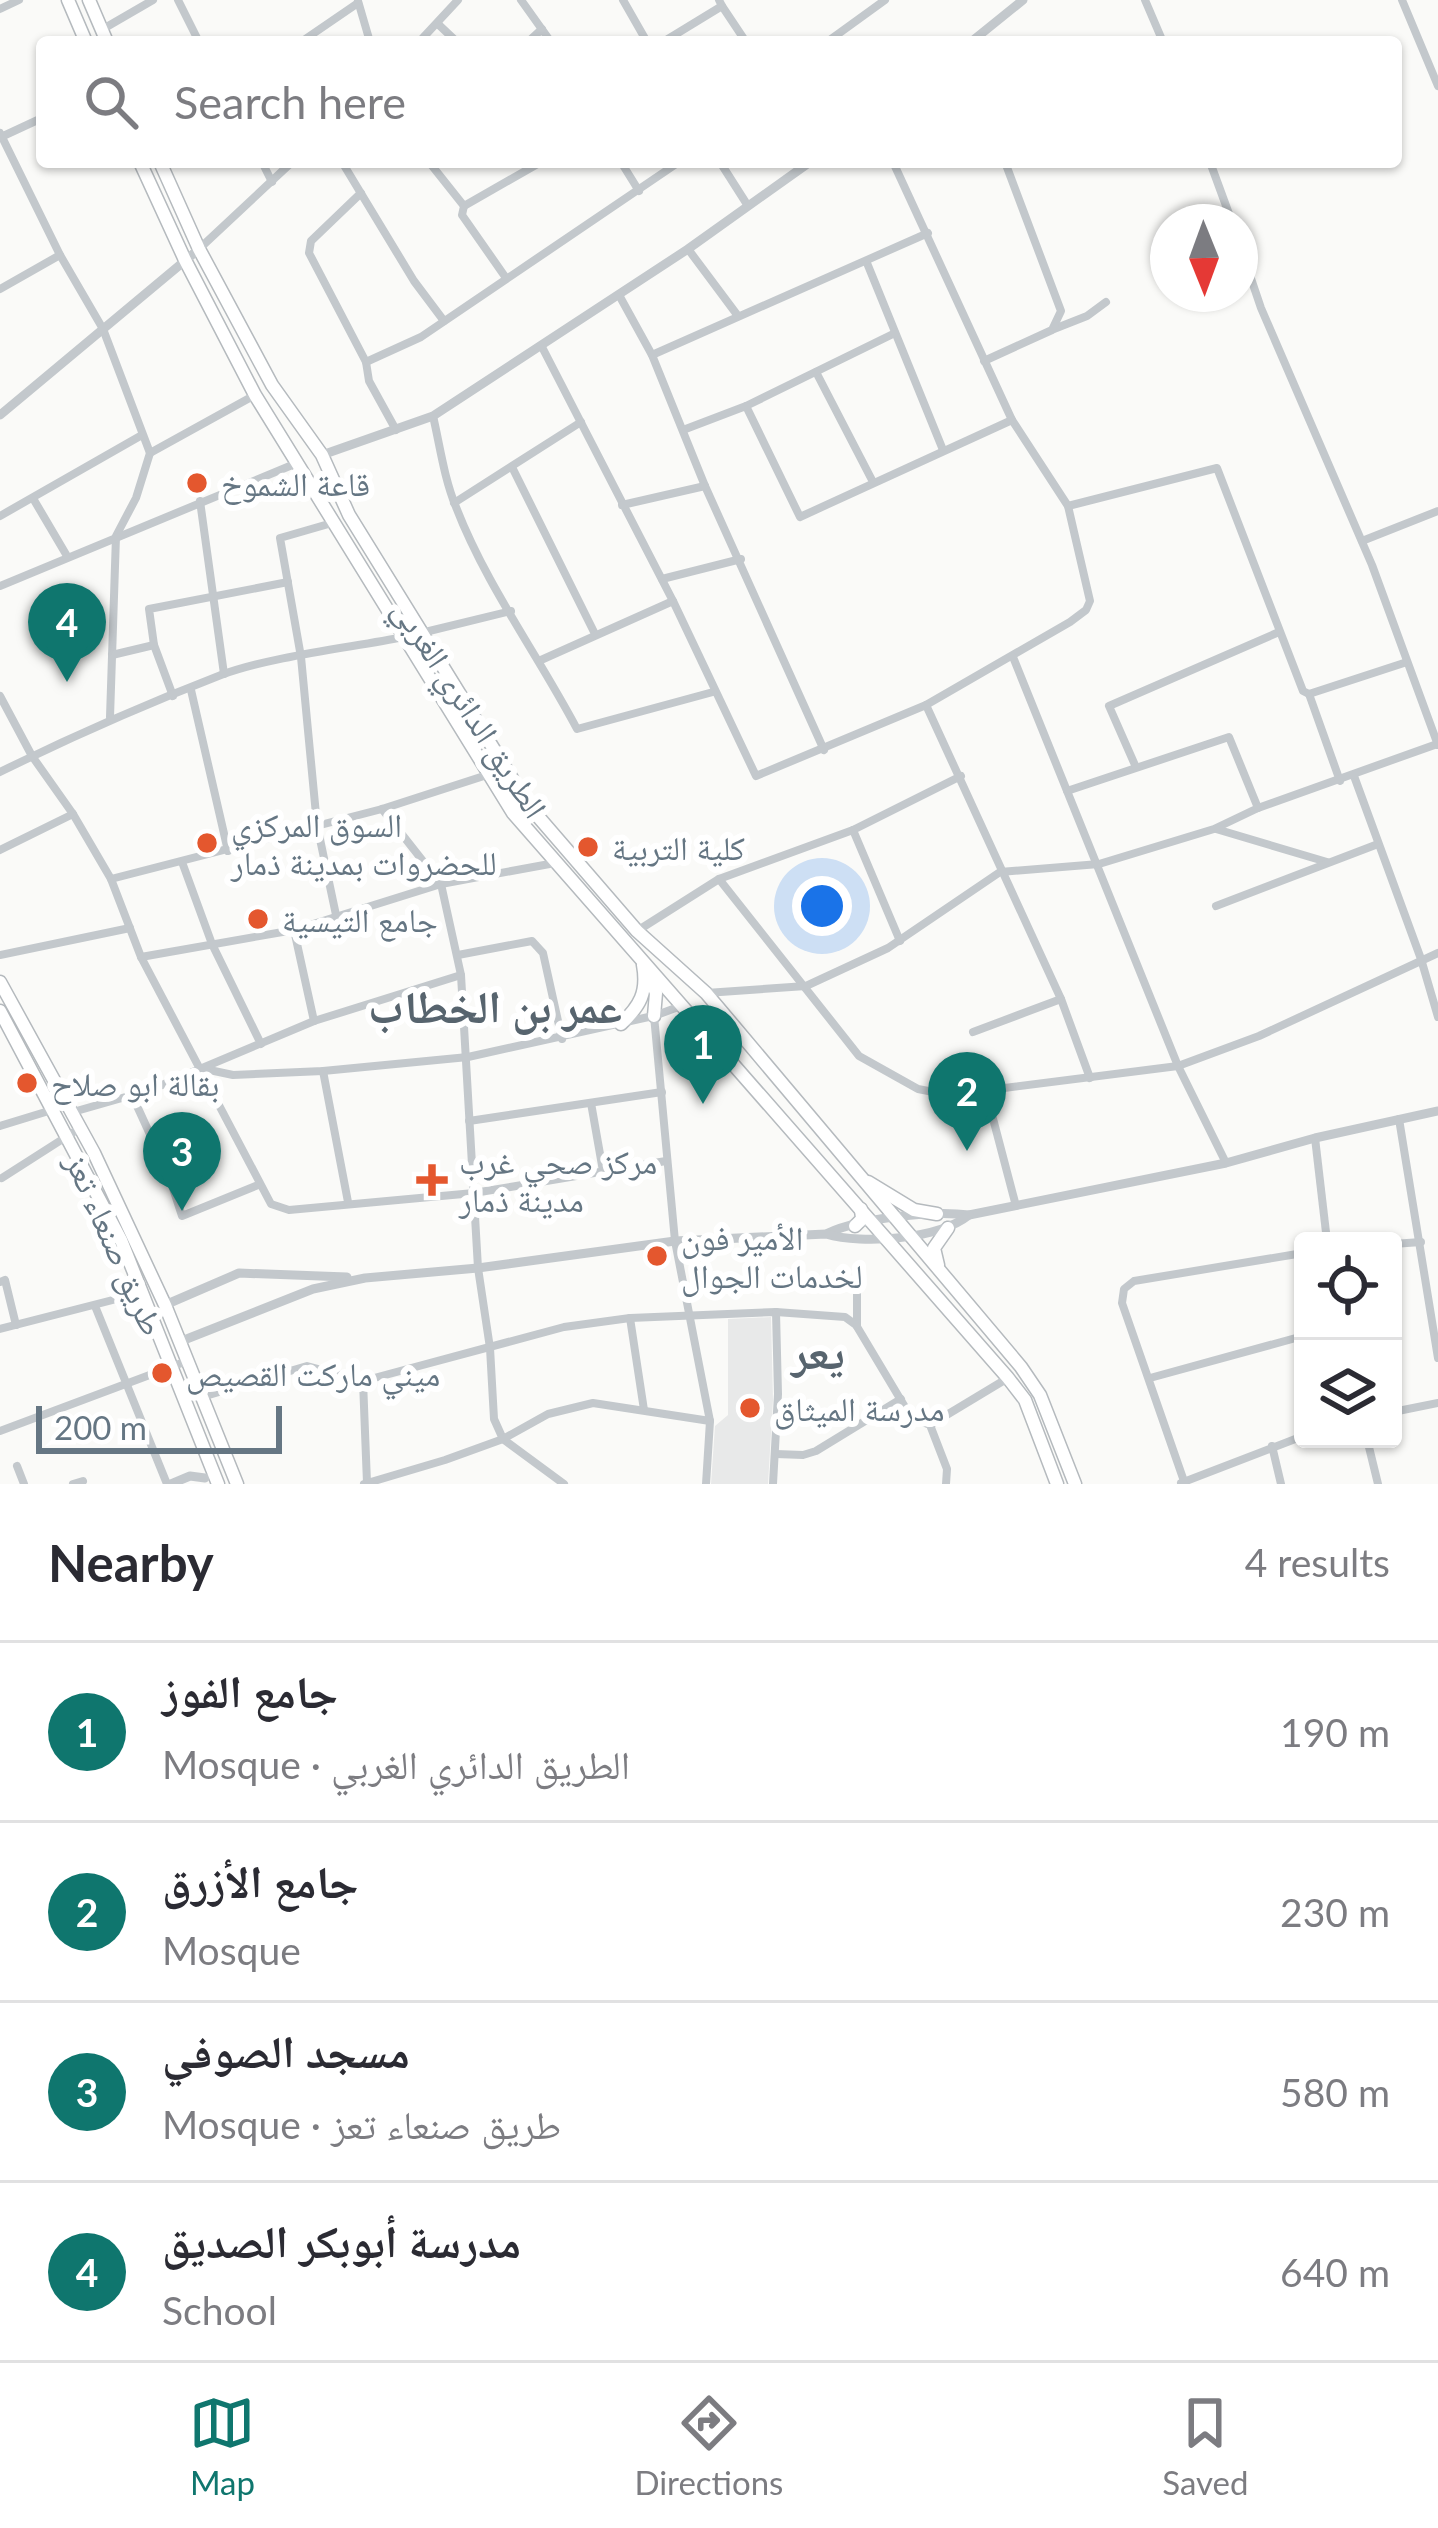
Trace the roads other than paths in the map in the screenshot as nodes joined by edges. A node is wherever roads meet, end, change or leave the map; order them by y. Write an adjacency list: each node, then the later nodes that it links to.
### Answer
1 (20, 0): 15 (street)
2 (68, 0): 18 (main road)
3 (89, 0): 19 (main road)
4 (153, 0): 19 (street)
5 (178, 0): 20 (street)
6 (521, 0): 17 (street)
7 (623, 0): 27 (street)
8 (885, 0): 30 (street)
9 (1023, 0): 31 (street)
10 (1145, 0): 32 (street)
11 (1402, 0): 33 (street)
12 (358, 2): 21 (street); 22 (street)
13 (454, 2): 16 (street)
14 (721, 3): 28 (street); 29 (street)
15 (0, 9)
16 (439, 25): 23 (street); 24 (street)
17 (542, 29): 25 (street); 26 (street)
18 (83, 36)
19 (105, 36)
20 (196, 36)
21 (310, 36)
22 (368, 36)
23 (426, 36)
24 (451, 36)
25 (534, 36)
26 (547, 36)
27 (644, 36)
28 (672, 36)
29 (742, 36)
30 (835, 36)
31 (978, 36)
32 (1160, 36)
33 (1438, 86)
34 (36, 121): 35 (street)
35 (0, 136): 59 (street)
36 (143, 168): 60 (main road, الطريق الدائري الغربي)
37 (163, 168): 57 (main road, الطريق الدائري الغربي)
38 (265, 168): 50 (street)
39 (286, 168): 50 (street)
40 (346, 168): 52 (street)
41 (434, 168): 54 (street)
42 (530, 168): 54 (street)
43 (625, 168): 51 (street)
44 (671, 168): 51 (street)
45 (724, 168): 55 (street)
46 (802, 168): 55 (street)
47 (896, 168): 56 (street)
48 (1007, 168): 70 (street)
49 (1212, 168): 53 (street)
50 (272, 182): 57 (street)
51 (639, 191): 62 (street)
52 (361, 193): 68 (street); 75 (street)
53 (1225, 204)
54 (464, 206): 62 (street)
55 (749, 207): 58 (street)
56 (928, 233): 61 (street); 74 (street)
57 (199, 249): 60 (street); 77 (main road, الطريق الدائري الغربي)
58 (688, 249): 64 (street); 67 (street)
59 (60, 255): 63 (street); 69 (street)
60 (185, 260): 69 (street); 78 (main road, الطريق الدائري الغربي)
61 (867, 263): 67 (street); 71 (street)
62 (506, 278): 68 (street)
63 (0, 290)
64 (619, 295): 72 (street); 73 (street)
65 (1258, 297): 103 (street)
66 (1106, 302): 70 (street)
67 (738, 316): 73 (street)
68 (444, 321): 75 (street)
69 (103, 329): 80 (street); 86 (street)
70 (1052, 329): 74 (street)
71 (896, 333): 76 (street); 87 (street)
72 (542, 347): 81 (street); 83 (street)
73 (652, 355): 85 (street)
74 (984, 361): 82 (street)
75 (366, 362): 84 (street)
76 (816, 372): 79 (street); 92 (street)
77 (272, 385): 78 (main road); 89 (main road, الطريق الدائري الغربي)
78 (255, 395): 88 (street); 90 (main road, الطريق الدائري الغربي)
79 (746, 406): 85 (street); 92 (street)
80 (0, 415)
81 (433, 416): 84 (street); 96 (street)
82 (1012, 420): 87 (street); 98 (street)
83 (581, 422): 91 (street); 97 (street)
84 (396, 430): 89 (street)
85 (683, 430): 93 (street)
86 (142, 435): 88 (street); 94 (street)
87 (943, 450): 92 (street)
88 (150, 453): 102 (street)
89 (322, 455): 115 (main road, الطريق الدائري الغربي)
90 (296, 463): 95 (street); 101 (main road, الطريق الدائري الغربي)
91 (512, 467): 96 (street); 116 (street)
92 (873, 482)
93 (705, 486): 97 (street); 107 (street)
94 (34, 500): 100 (street); 105 (street)
95 (200, 501): 102 (street); 111 (street)
96 (454, 502): 113 (street)
97 (622, 505): 108 (street)
98 (1068, 506): 114 (street); 121 (street)
99 (1438, 511): 103 (street)
100 (0, 517)
101 (332, 524): 109 (street); 117 (main road, الطريق الدائري الغربي)
102 (116, 536): 104 (street); 106 (street)
103 (1362, 541): 123 (street)
104 (91, 546): 105 (street); 106 (street)
105 (67, 556): 110 (street)
106 (115, 557): 119 (street)
107 (741, 560): 108 (street); 133 (street)
108 (662, 579): 112 (street)
109 (288, 582): 111 (street); 120 (street)
110 (0, 586)
111 (214, 595): 118 (street); 124 (street)
112 (673, 601): 116 (street); 126 (street)
113 (511, 611): 115 (street); 122 (street)
114 (1279, 632): 127 (street); 135 (street)
115 (421, 633): 117 (main road); 151 (main road, الطريق الدائري الغربي)
116 (596, 634): 122 (street)
117 (404, 638): 120 (street); 137 (main road, الطريق الدائري الغربي)
118 (154, 644): 119 (street); 129 (street)
119 (112, 655): 131 (street)
120 (301, 657): 124 (street); 145 (street)
121 (1013, 657): 130 (street); 141 (street)
122 (541, 660): 126 (street)
123 (1407, 662): 127 (street); 132 (street)
124 (224, 674): 125 (street)
125 (191, 690): 129 (street); 150 (street)
126 (713, 692): 133 (street)
127 (1310, 694): 140 (street)
128 (0, 696): 134 (street)
129 (172, 696): 131 (street)
130 (926, 705): 133 (street); 138 (street)
131 (110, 717): 134 (street)
132 (1438, 745): 139 (street)
133 (824, 750)
134 (32, 756): 136 (street); 144 (street)
135 (1135, 765): 141 (street); 142 (street)
136 (0, 772)
137 (487, 775): 143 (street); 153 (main road, الطريق الدائري الغربي)
138 (961, 776): 147 (street); 156 (street)
139 (1354, 776): 140 (street); 148 (street)
140 (1340, 781): 142 (street)
141 (1066, 791): 155 (street)
142 (1258, 808): 146 (street)
143 (382, 809): 145 (street); 159 (street)
144 (73, 814): 149 (street); 157 (street)
145 (317, 825): 150 (street); 161 (street)
146 (1214, 829): 154 (street); 155 (street)
147 (853, 830): 158 (street); 165 (street)
148 (1378, 844): 154 (street); 171 (street)
149 (0, 850)
150 (228, 851): 152 (street)
151 (572, 858): 153 (main road); 164 (main road, الطريق الدائري الغربي)
152 (182, 862): 157 (street); 166 (street)
153 (555, 862): 159 (street); 172 (main road, الطريق الدائري الغربي)
154 (1328, 862): 160 (street)
155 (1099, 864): 156 (street); 189 (street)
156 (1000, 872): 165 (street); 177 (street)
157 (111, 879): 162 (street)
158 (719, 879): 164 (street); 175 (street)
159 (441, 884): 161 (street); 169 (street)
160 (1216, 906)
161 (336, 915): 163 (street)
162 (130, 928): 168 (street); 170 (street)
163 (294, 930): 166 (street); 182 (street)
164 (637, 931): 176 (main road, الطريق الدائري الغربي)
165 (900, 941): 175 (street)
166 (212, 944): 170 (street); 187 (street)
167 (1438, 952): 171 (street)
168 (0, 955)
169 (458, 956): 173 (street); 186 (street)
170 (141, 957): 190 (street)
171 (1421, 959): 181 (street); 189 (street)
172 (643, 964): 178 (main road, الطريق الدائري الغربي); 180 (main road); 183 (main road)
173 (461, 974): 182 (street); 188 (street)
174 (0, 982): 197 (main road, طريق صنعاء تعز)
175 (806, 986): 176 (street); 194 (street)
176 (706, 993): 207 (main road, الطريق الدائري الغربي)
177 (1061, 999): 184 (street); 192 (street)
178 (680, 1006): 180 (street); 213 (main road, الطريق الدائري الغربي)
179 (0, 1011): 185 (main road, طريق صنعاء تعز)
180 (654, 1016): 183 (street); 193 (street)
181 (1438, 1017)
182 (314, 1021): 187 (street)
183 (621, 1024): 186 (street)
184 (973, 1032)
185 (6, 1036): 197 (main road, طريق صنعاء تعز)
186 (562, 1039): 188 (street)
187 (261, 1045): 190 (street)
188 (469, 1057): 191 (street); 199 (street)
189 (1178, 1066): 192 (street); 205 (street)
190 (199, 1068): 191 (street); 195 (street); 209 (street)
191 (323, 1071): 211 (street)
192 (1090, 1078): 194 (street)
193 (662, 1092): 196 (street); 204 (street)
194 (986, 1092): 212 (street)
195 (132, 1095): 197 (street); 209 (street)
196 (591, 1103): 199 (street); 206 (street)
197 (61, 1111): 201 (street); 202 (main road, طريق صنعاء تعز)
198 (1438, 1111): 200 (street)
199 (469, 1120): 210 (street)
200 (1399, 1120): 203 (street); 225 (street)
201 (0, 1126)
202 (74, 1131): 208 (street); 233 (main road, طريق صنعاء تعز); 234 (main road, طريق صنعاء تعز)
203 (1315, 1138): 205 (street); 220 (street)
204 (666, 1161): 206 (street); 224 (street)
205 (1226, 1163): 212 (street)
206 (603, 1172): 210 (street)
207 (853, 1173): 214 (main road); 216 (main road, الطريق الدائري الغربي)
208 (0, 1180)
209 (259, 1185): 211 (street)
210 (474, 1193): 211 (street); 228 (street)
211 (348, 1202)
212 (1016, 1206): 215 (street)
213 (862, 1209): 217 (main road, الطريق الدائري الغربي); 218 (main road)
214 (937, 1214): 215 (street); 216 (street)
215 (969, 1215): 219 (street)
216 (894, 1219): 217 (street); 222 (main road, الطريق الدائري الغربي)
217 (874, 1223): 218 (street); 223 (main road, الطريق الدائري الغربي)
218 (855, 1226): 221 (street)
219 (948, 1228): 222 (street); 229 (main road)
220 (1326, 1232)
221 (826, 1234): 223 (street); 224 (street)
222 (910, 1236): 223 (street); 229 (main road, الطريق الدائري الغربي)
223 (886, 1237): 248 (main road, الطريق الدائري الغربي)
224 (675, 1240): 228 (street); 237 (street)
225 (1421, 1242): 226 (street); 245 (street)
226 (1402, 1243)
227 (1294, 1254): 249 (street)
228 (478, 1268): 230 (street); 244 (street)
229 (940, 1272): 277 (main road, الطريق الدائري الغربي)
230 (364, 1278): 234 (street); 243 (street)
231 (0, 1282): 239 (street)
232 (857, 1291): 240 (street)
233 (140, 1293): 235 (street); 247 (main road, طريق صنعاء تعز)
234 (165, 1305): 243 (main road, طريق صنعاء تعز)
235 (95, 1306): 239 (street); 251 (street)
236 (776, 1312): 237 (street); 240 (street); 264 (street)
237 (692, 1315): 238 (street); 257 (street)
238 (630, 1318): 244 (street); 255 (street)
239 (16, 1325): 241 (street)
240 (857, 1327): 253 (street)
241 (0, 1329)
242 (1294, 1338): 249 (street)
243 (179, 1342): 246 (main road, طريق صنعاء تعز)
244 (490, 1348): 250 (street); 260 (street)
245 (1438, 1358)
246 (187, 1361): 247 (street); 252 (main road, طريق صنعاء تعز)
247 (170, 1366): 251 (street); 266 (main road, طريق صنعاء تعز)
248 (1008, 1378): 258 (street); 276 (main road, الطريق الدائري الغربي)
249 (1150, 1378): 268 (street)
250 (363, 1381): 252 (street); 267 (street)
251 (127, 1383): 259 (street); 270 (street)
252 (202, 1397): 271 (main road, طريق صنعاء تعز)
253 (901, 1399): 258 (street); 264 (street)
254 (1438, 1403): 256 (street)
255 (644, 1409): 257 (street); 260 (street)
256 (1402, 1410)
257 (710, 1420): 273 (street)
258 (930, 1425): 275 (street)
259 (0, 1430)
260 (503, 1439): 267 (street); 272 (street)
261 (1294, 1439): 262 (street)
262 (1272, 1446): 268 (street); 278 (street)
263 (1369, 1448): 279 (street)
264 (776, 1454): 274 (street)
265 (17, 1466): 269 (street)
266 (210, 1480): 270 (street)
267 (366, 1483)
268 (1183, 1483)
269 (24, 1484)
270 (169, 1484)
271 (237, 1484)
272 (564, 1484)
273 (706, 1484)
274 (773, 1484)
275 (946, 1484)
276 (1058, 1484)
277 (1076, 1484)
278 (1282, 1484)
279 (1378, 1484)

